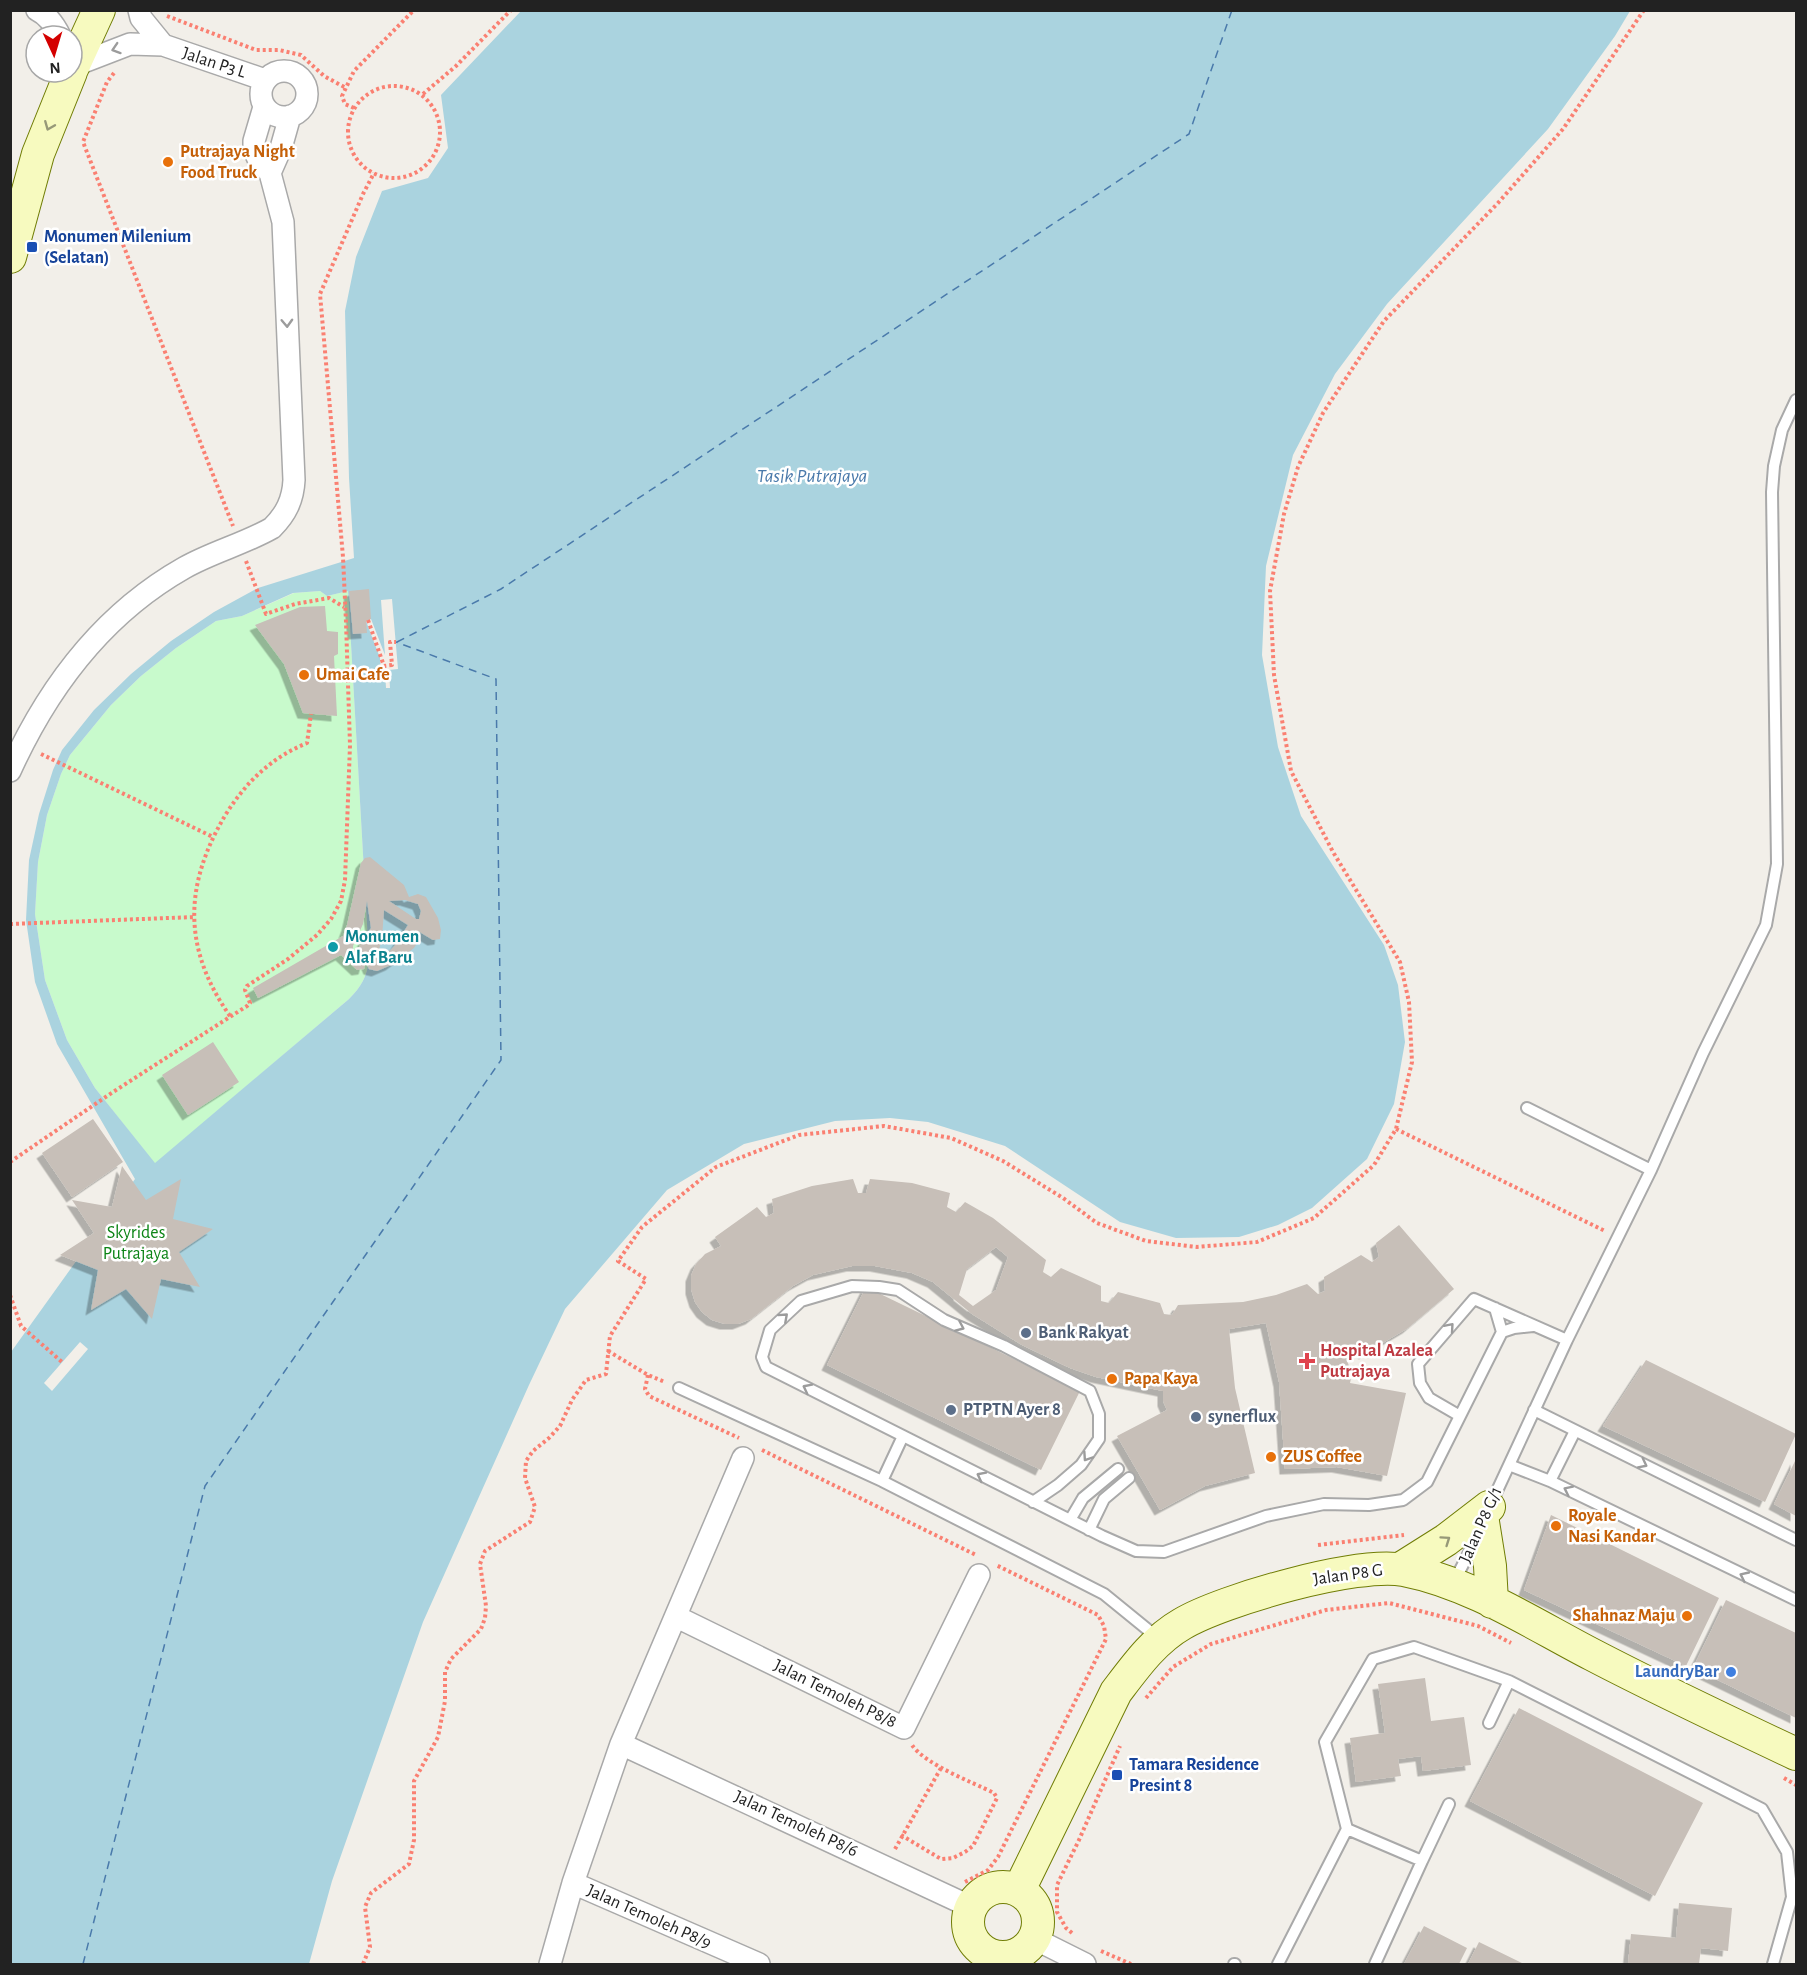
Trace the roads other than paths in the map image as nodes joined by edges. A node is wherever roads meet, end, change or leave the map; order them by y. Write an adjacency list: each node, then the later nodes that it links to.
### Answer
1 (37, 10): 4 (street)
2 (99, 10): 5 (street)
3 (139, 10): 6 (street, Jalan P3 L)
4 (54, 24)
5 (84, 42)
6 (163, 45): 7 (street, Jalan P3 L, one-way to 7); 8 (street, Jalan P3 L)
7 (84, 63)
8 (265, 80): 10 (street, Jalan P3 L); 11 (street, Jalan P3 L)
9 (66, 84): 13 (street, one-way to 13)
10 (264, 107): 11 (street); 12 (street, Jalan P3 L)
11 (290, 116): 12 (street)
12 (270, 173): 15 (street, Jalan P3 L, one-way to 15)
13 (10, 257)
14 (1797, 400): 17 (lane, Jalan P8 G/1)
15 (10, 771)
16 (1527, 1108): 17 (lane)
17 (1651, 1170): 21 (lane, Jalan P8 G/1)
18 (1495, 1308): 19 (lane); 20 (lane); 24 (lane, one-way to 18)
19 (1536, 1325): 20 (lane); 21 (lane)
20 (1502, 1332): 24 (lane)
21 (1567, 1340): 23 (lane, Jalan P8 G/1)
22 (679, 1388): 31 (lane)
23 (1534, 1410): 25 (lane); 28 (lane, Jalan P8 G/1)
24 (1460, 1416): 36 (lane)
25 (1575, 1431): 32 (lane); 37 (lane, one-way to 37)
26 (903, 1436): 31 (lane); 33 (lane, one-way to 26); 33 (lane, one-way to 33)
27 (747, 1448): 43 (street)
28 (1509, 1465): 32 (lane); 34 (lane, Jalan P8 G/1)
29 (1118, 1469): 35 (lane)
30 (1130, 1478): 36 (lane)
31 (882, 1480): 44 (lane)
32 (1550, 1481): 41 (lane, one-way to 32)
33 (1034, 1502): 35 (lane)
34 (1486, 1515): 39 (street, one-way to 34); 40 (lane, Jalan P8 G/1); 42 (street)
35 (1070, 1520): 36 (lane)
36 (1089, 1530)
37 (1797, 1540)
38 (983, 1565): 43 (street, Jalan Temoleh P8/8)
39 (1400, 1569): 40 (street, Jalan P8 G); 44 (street, Jalan P8 G)
40 (1453, 1585): 42 (street, Jalan P8 G)
41 (1797, 1600)
42 (1492, 1602): 48 (street, Jalan P8 G)
43 (677, 1617): 47 (street)
44 (1160, 1640): 53 (street, Jalan P8 G)
45 (1509, 1681): 46 (lane); 50 (lane); 62 (lane)
46 (1489, 1723)
47 (621, 1744): 52 (street); 54 (street, Jalan Temoleh P8/6)
48 (1797, 1754)
49 (1449, 1804): 51 (lane)
50 (1347, 1829): 51 (lane); 60 (lane)
51 (1422, 1861): 61 (lane)
52 (573, 1883): 57 (street); 58 (street, Jalan Temoleh P8/9)
53 (1019, 1890): 54 (street); 55 (street)
54 (964, 1895): 56 (street)
55 (1035, 1939): 56 (street); 59 (street)
56 (986, 1960)
57 (550, 1965)
58 (759, 1965)
59 (1085, 1965)
60 (1278, 1965)
61 (1375, 1965)
62 (1773, 1965)

